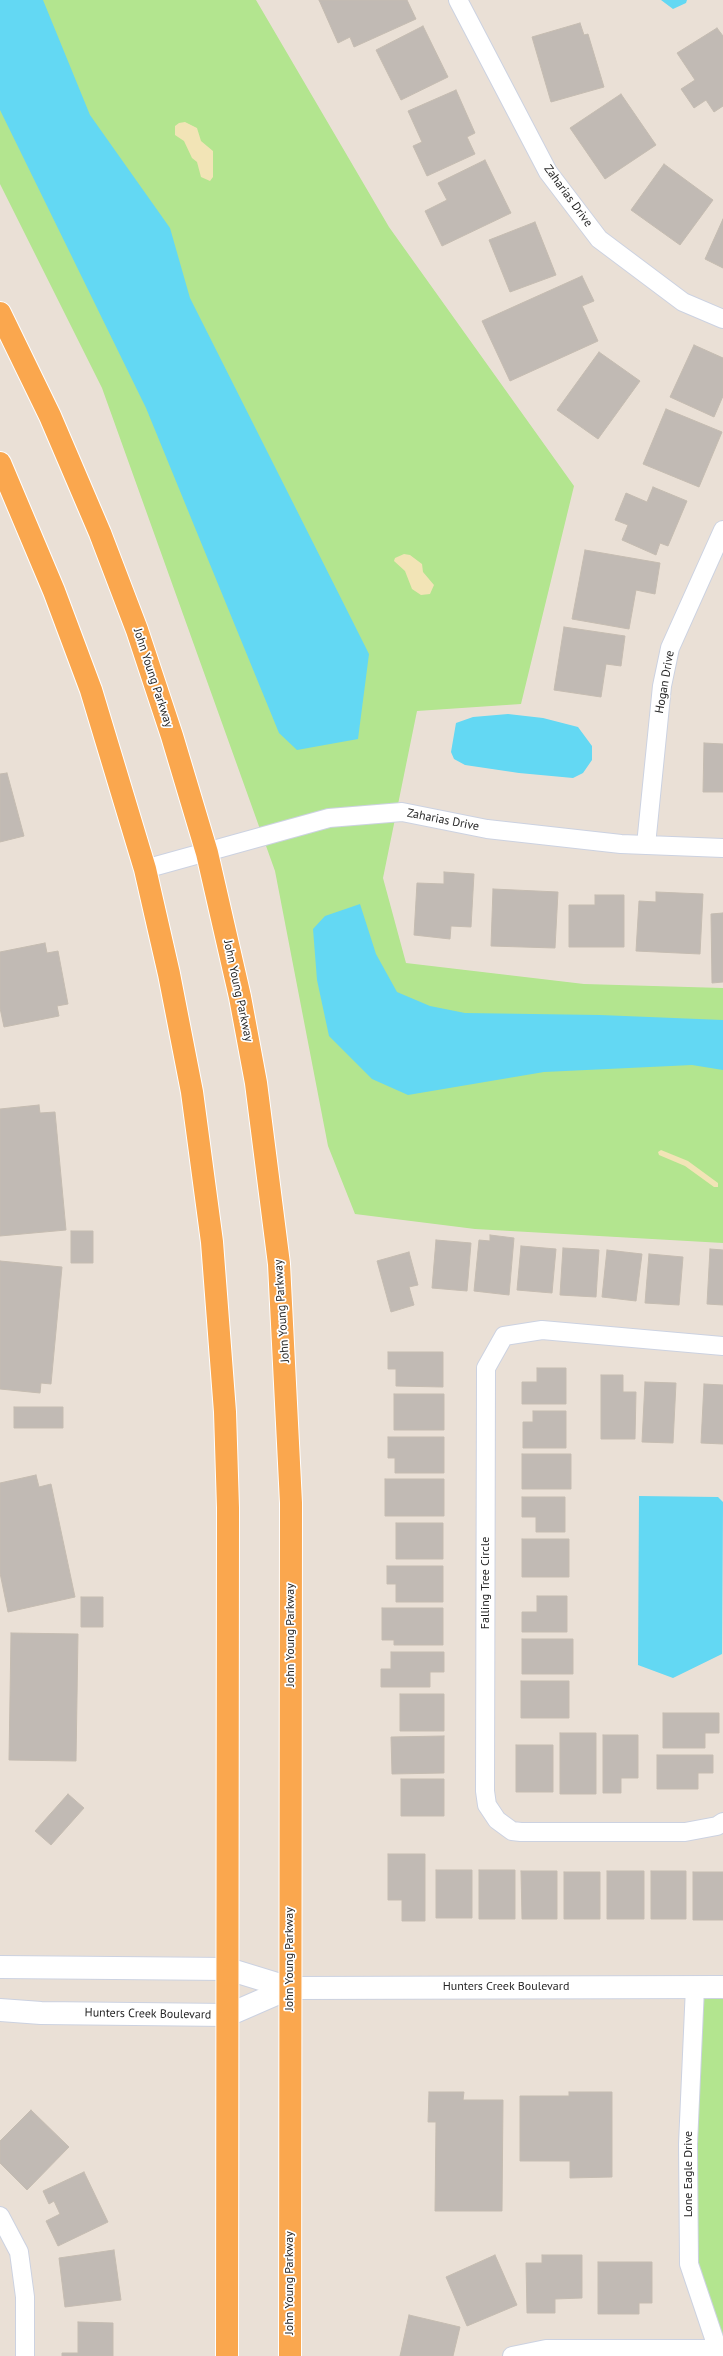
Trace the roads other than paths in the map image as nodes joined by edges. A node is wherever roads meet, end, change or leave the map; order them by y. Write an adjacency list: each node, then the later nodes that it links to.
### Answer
1 (458, 0): 3 (street, Zaharias Drive)
2 (0, 312): 8 (highway, John Young Parkway)
3 (723, 319)
4 (0, 463): 9 (highway)
5 (723, 530): 6 (street, Hogan Drive)
6 (646, 845): 7 (street, Zaharias Drive); 8 (street, Zaharias Drive)
7 (723, 848)
8 (207, 853): 9 (street, Zaharias Drive); 16 (highway, John Young Parkway)
9 (145, 869): 13 (highway)
10 (723, 1346): 11 (street, Falling Tree Circle)
11 (723, 1822)
12 (0, 1967): 13 (street, Hunters Creek Boulevard)
13 (228, 1969): 16 (street, Hunters Creek Boulevard); 18 (highway)
14 (695, 1987): 15 (street, Hunters Creek Boulevard); 16 (street, Hunters Creek Boulevard); 20 (street, Lone Eagle Drive)
15 (723, 1987)
16 (290, 1988): 18 (street, Hunters Creek Boulevard); 23 (highway, John Young Parkway)
17 (0, 2010): 18 (street, Hunters Creek Boulevard)
18 (228, 2015): 22 (highway)
19 (0, 2216): 21 (street)
20 (719, 2353): 24 (street)
21 (25, 2356)
22 (227, 2356)
23 (290, 2356)
24 (512, 2356)

